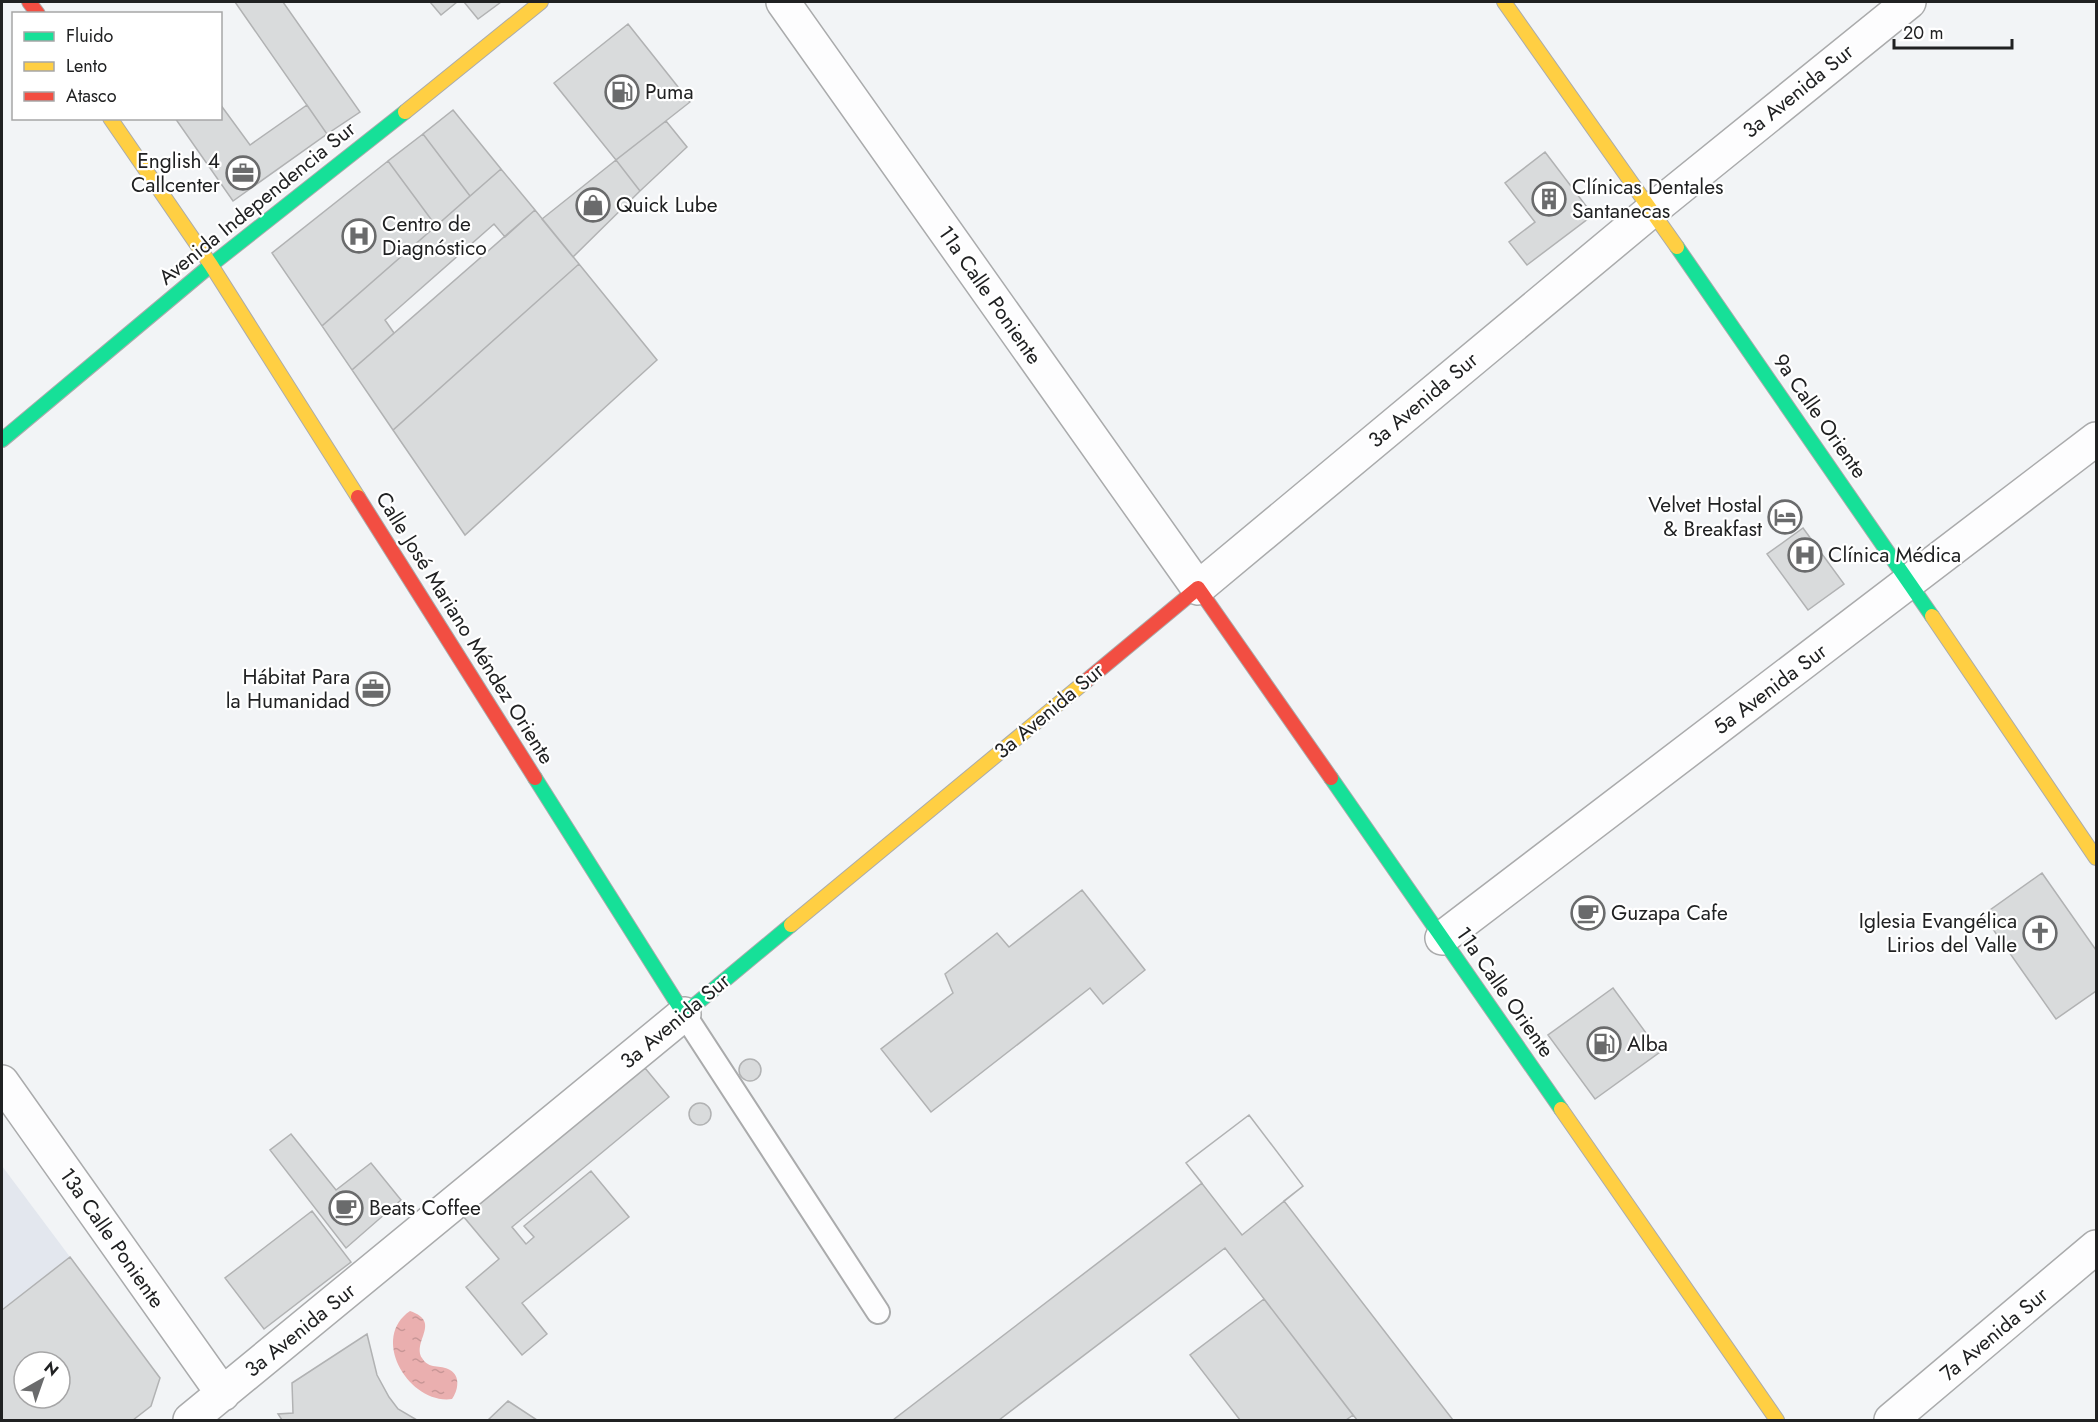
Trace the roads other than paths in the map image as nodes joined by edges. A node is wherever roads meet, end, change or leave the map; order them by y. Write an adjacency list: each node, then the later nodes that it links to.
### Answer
1 (541, 2): 7 (main road, Avenida Independencia Sur)
2 (783, 2): 11 (street, 11a Calle Poniente)
3 (1503, 2): 6 (main road, 9a Calle Oriente)
4 (1909, 2): 6 (street, 3a Avenida Sur)
5 (111, 120): 7 (main road, Calle José Mariano Méndez Oriente)
6 (1652, 210): 10 (main road, 9a Calle Oriente); 11 (street, 3a Avenida Sur)
7 (211, 265): 9 (main road, Avenida Independencia Sur); 14 (main road, Calle José Mariano Méndez Oriente)
8 (2097, 439): 10 (street, 5a Avenida Sur)
9 (2, 440)
10 (1910, 583): 12 (main road, 9a Calle Oriente); 13 (street, 5a Avenida Sur)
11 (1198, 588): 13 (main road, 11a Calle Oriente); 14 (main road, 3a Avenida Sur)
12 (2097, 858)
13 (1442, 938): 20 (main road, 11a Calle Oriente)
14 (684, 1014): 17 (lane); 18 (street, 3a Avenida Sur)
15 (2, 1082): 18 (street, 13a Calle Poniente)
16 (2097, 1247): 21 (street, 7a Avenida Sur)
17 (878, 1312)
18 (223, 1394): 19 (street, 3a Avenida Sur)
19 (190, 1420)
20 (1777, 1420)
21 (1891, 1420)

